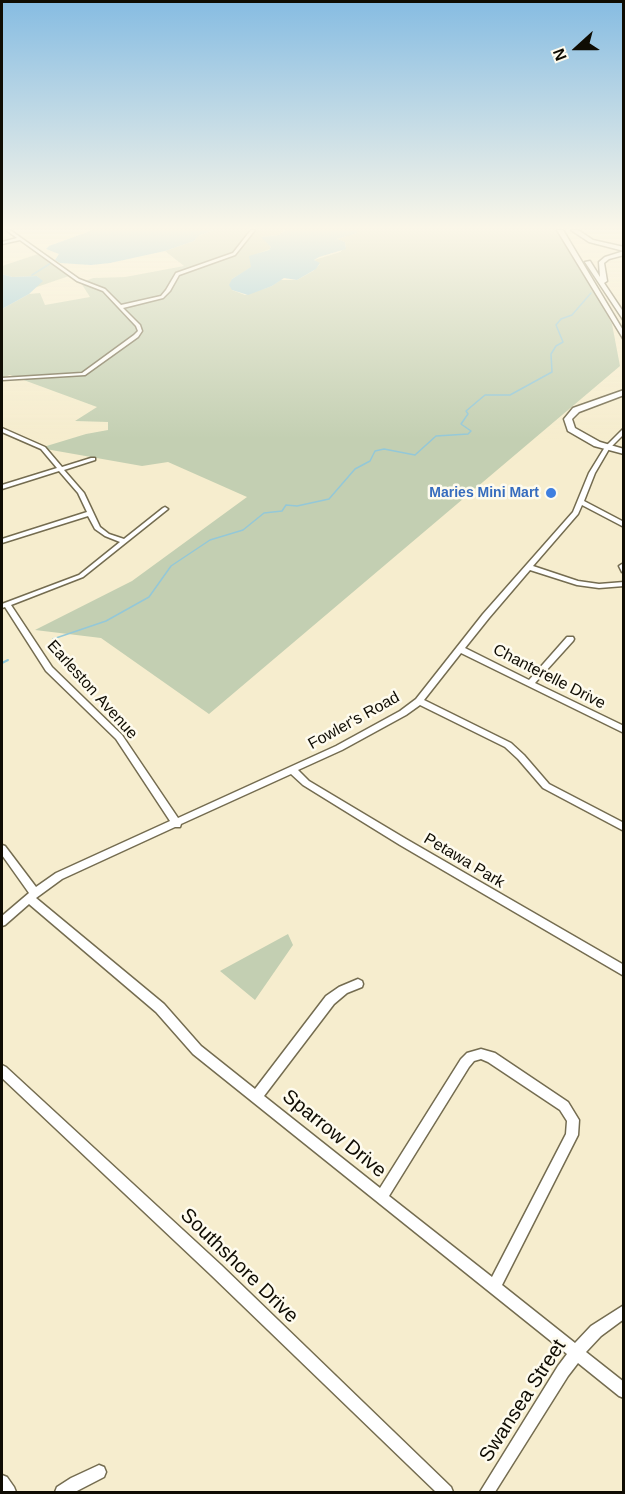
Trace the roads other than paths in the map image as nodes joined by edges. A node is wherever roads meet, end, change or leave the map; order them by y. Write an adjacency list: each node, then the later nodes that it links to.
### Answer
1 (113, 300): 5 (street)
2 (151, 300): 5 (street)
3 (601, 300): 7 (highway)
4 (612, 300): 6 (highway)
5 (120, 307): 9 (street)
6 (624, 319)
7 (622, 335): 8 (highway)
8 (624, 345)
9 (2, 379)
10 (624, 392): 13 (highway)
11 (2, 430): 16 (street)
12 (624, 430): 13 (street, Fowler's Road)
13 (607, 448): 14 (highway); 18 (street, Fowler's Road)
14 (624, 452)
15 (93, 459): 16 (street)
16 (61, 469): 17 (street); 20 (street)
17 (2, 487)
18 (581, 502): 21 (street); 24 (street, Fowler's Road)
19 (165, 509): 23 (street)
20 (90, 513): 22 (street); 23 (street)
21 (624, 525)
22 (2, 541)
23 (124, 542): 26 (street)
24 (528, 567): 25 (street); 28 (street, Fowler's Road)
25 (624, 584)
26 (4, 606): 33 (street, Earleston Avenue)
27 (570, 639): 29 (street)
28 (462, 650): 29 (street, Chanterelle Drive); 30 (street, Fowler's Road)
29 (529, 684): 31 (street, Chanterelle Drive)
30 (419, 701): 32 (street, Fowler's Road); 34 (street)
31 (624, 730)
32 (292, 770): 33 (street, Fowler's Road); 38 (street, Petawa Park)
33 (177, 824): 36 (street, Fowler's Road)
34 (624, 828)
35 (2, 849): 36 (street, Sparrow Drive)
36 (32, 895): 37 (street, Fowler's Road); 41 (street, Sparrow Drive)
37 (2, 922)
38 (624, 971)
39 (358, 984): 41 (street)
40 (2, 1071): 51 (street, Southshore Drive)
41 (256, 1097): 42 (street, Sparrow Drive)
42 (381, 1198): 43 (street, Sparrow Drive); 43 (street)
43 (494, 1287): 45 (street, Sparrow Drive)
44 (624, 1311): 45 (street, Swansea Street)
45 (576, 1354): 46 (street, Sparrow Drive); 52 (street, Swansea Street)
46 (624, 1391)
47 (99, 1472): 50 (street)
48 (2, 1482): 49 (street)
49 (9, 1492)
50 (62, 1492)
51 (446, 1492)
52 (487, 1492)

